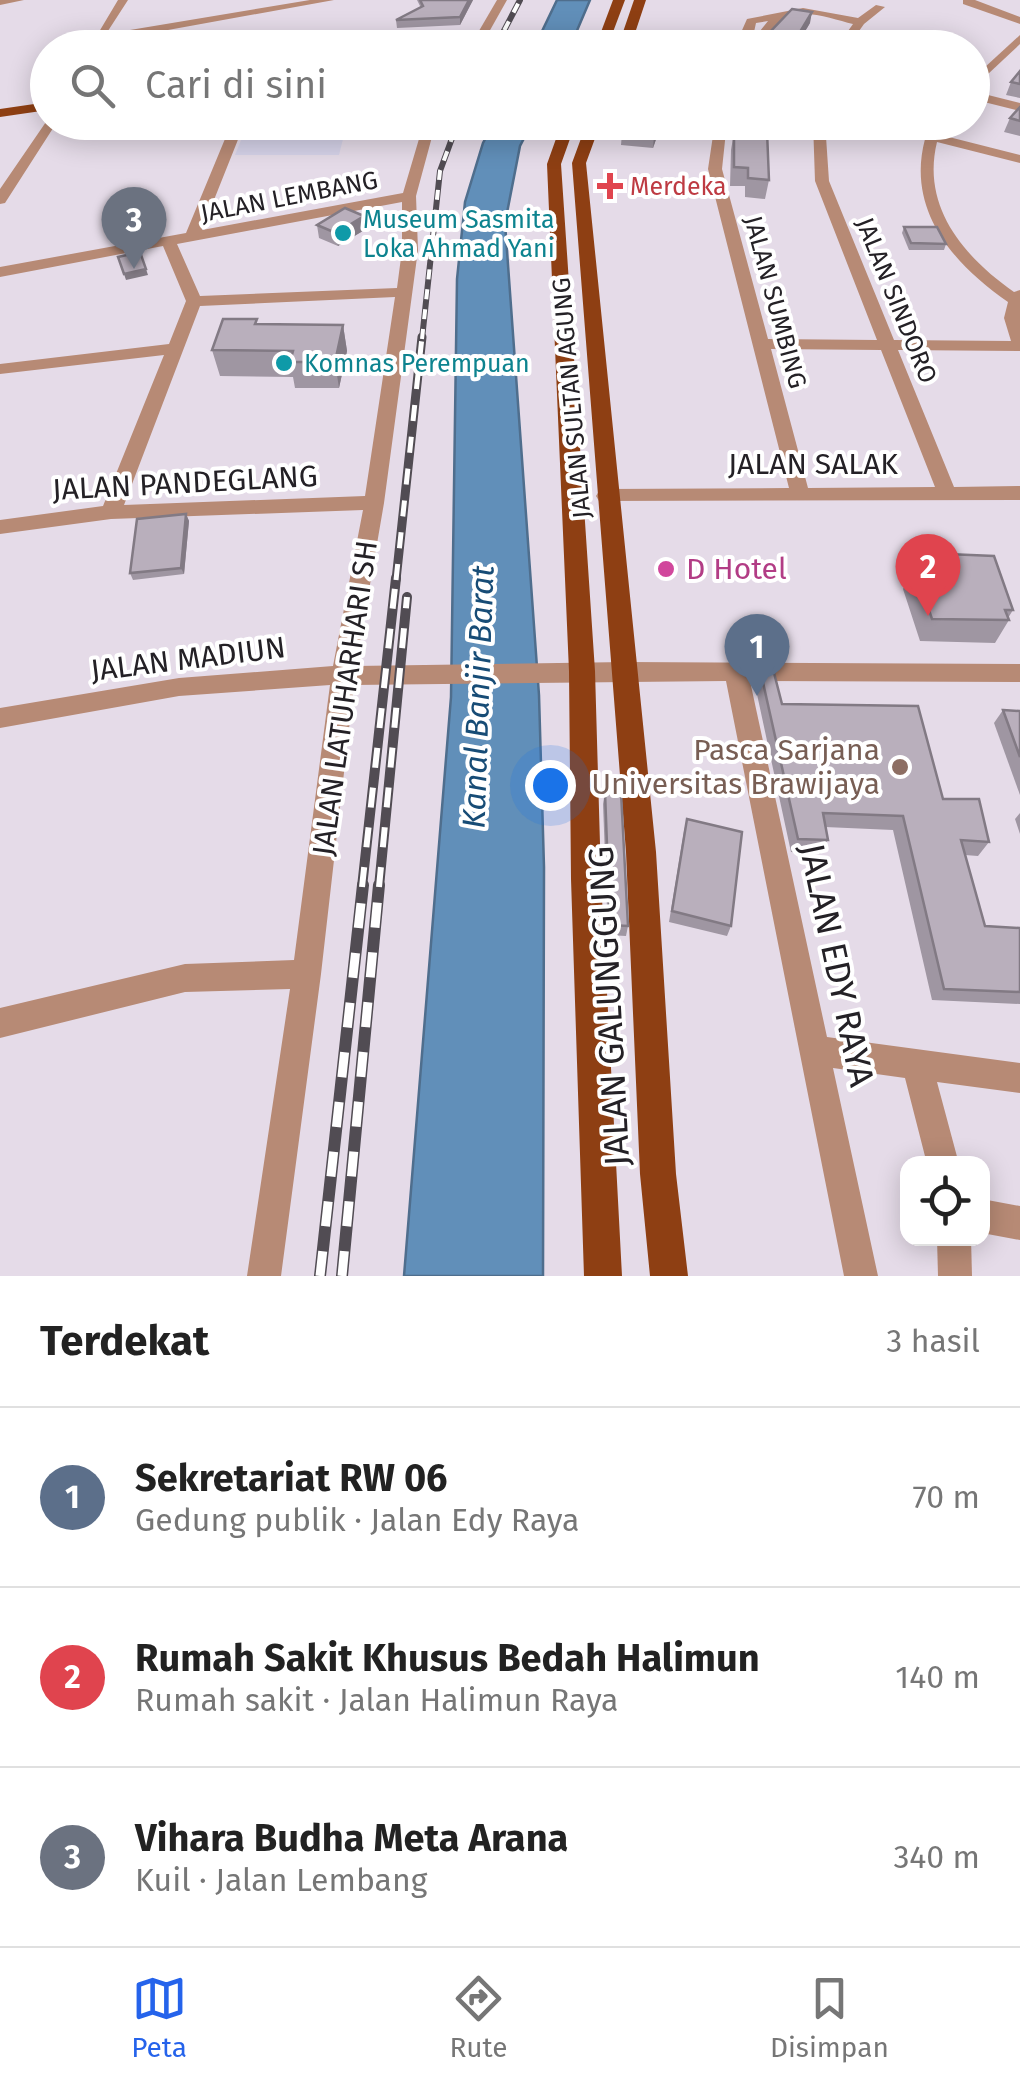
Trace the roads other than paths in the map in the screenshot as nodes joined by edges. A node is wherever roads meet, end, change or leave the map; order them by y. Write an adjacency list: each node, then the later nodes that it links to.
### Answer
1 (18, 0): 8 (street)
2 (123, 0): 13 (street)
3 (329, 0): 14 (street)
4 (502, 0): 15 (street)
5 (619, 0): 16 (main road)
6 (640, 0): 17 (main road)
7 (970, 0): 11 (street)
8 (0, 1)
9 (880, 7): 12 (street)
10 (784, 14): 12 (street); 18 (street); 19 (street)
11 (1020, 21)
12 (860, 22): 20 (street)
13 (104, 30)
14 (169, 30)
15 (484, 30)
16 (608, 30)
17 (629, 30)
18 (748, 30)
19 (767, 30)
20 (854, 30)
21 (1020, 38): 22 (street)
22 (1000, 58): 23 (street); 24 (street)
23 (1020, 62)
24 (990, 68)
25 (990, 100): 26 (street)
26 (1020, 107)
27 (30, 109): 28 (main road)
28 (0, 113)
29 (39, 140): 40 (street)
30 (232, 140): 41 (street)
31 (425, 140): 39 (street, JALAN LATUHARHARI SH)
32 (563, 140): 52 (main road, JALAN SULTAN AGUNG)
33 (588, 140): 53 (main road, JALAN SULTAN AGUNG)
34 (719, 140): 48 (street, JALAN SUMBING)
35 (821, 140): 49 (street, JALAN SINDORO)
36 (934, 140): 45 (street)
37 (968, 140): 38 (street)
38 (1020, 158)
39 (409, 196): 41 (street, JALAN LEMBANG); 44 (street, JALAN LATUHARHARI SH)
40 (0, 200)
41 (192, 237): 42 (street, JALAN LEMBANG)
42 (168, 242): 43 (street, JALAN LEMBANG); 46 (street)
43 (0, 272)
44 (404, 292): 46 (street); 58 (street, JALAN LATUHARHARI SH)
45 (1018, 298): 47 (street)
46 (194, 301): 50 (street)
47 (1020, 343): 49 (street)
48 (762, 344): 49 (street); 56 (street, JALAN SUMBING)
49 (888, 345): 54 (street, JALAN SINDORO)
50 (177, 348): 51 (street); 59 (street)
51 (0, 369)
52 (571, 463): 53 (main road); 61 (main road, JALAN SULTAN AGUNG)
53 (603, 464): 57 (main road, JALAN SULTAN AGUNG)
54 (947, 493): 55 (street, JALAN SALAK); 56 (street, JALAN SALAK)
55 (1020, 493)
56 (800, 494): 57 (street, JALAN SALAK)
57 (606, 496): 62 (main road, JALAN SULTAN AGUNG)
58 (374, 503): 59 (street, JALAN PANDEGLANG); 65 (street, JALAN LATUHARHARI SH)
59 (110, 512): 60 (street, JALAN PANDEGLANG)
60 (0, 526)
61 (575, 671): 62 (street, JALAN MADIUN); 65 (street, JALAN MADIUN); 77 (main road, JALAN GALUNGGUNG)
62 (626, 671): 63 (street, JALAN MADIUN); 78 (main road, JALAN GALUNGGUNG)
63 (736, 671): 64 (street, JALAN MADIUN); 69 (street, JALAN EDY RAYA)
64 (1020, 673)
65 (343, 676): 66 (street, JALAN MADIUN); 67 (street, JALAN LATUHARHARI SH)
66 (0, 718)
67 (307, 974): 68 (street); 76 (street, JALAN LATUHARHARI SH)
68 (0, 1023)
69 (814, 1050): 70 (street); 79 (street, JALAN EDY RAYA)
70 (916, 1066): 71 (street); 72 (street)
71 (1020, 1078)
72 (941, 1156)
73 (990, 1217): 74 (street)
74 (1020, 1222)
75 (954, 1246): 80 (street)
76 (264, 1276)
77 (603, 1276)
78 (668, 1276)
79 (861, 1276)
80 (955, 1276)

